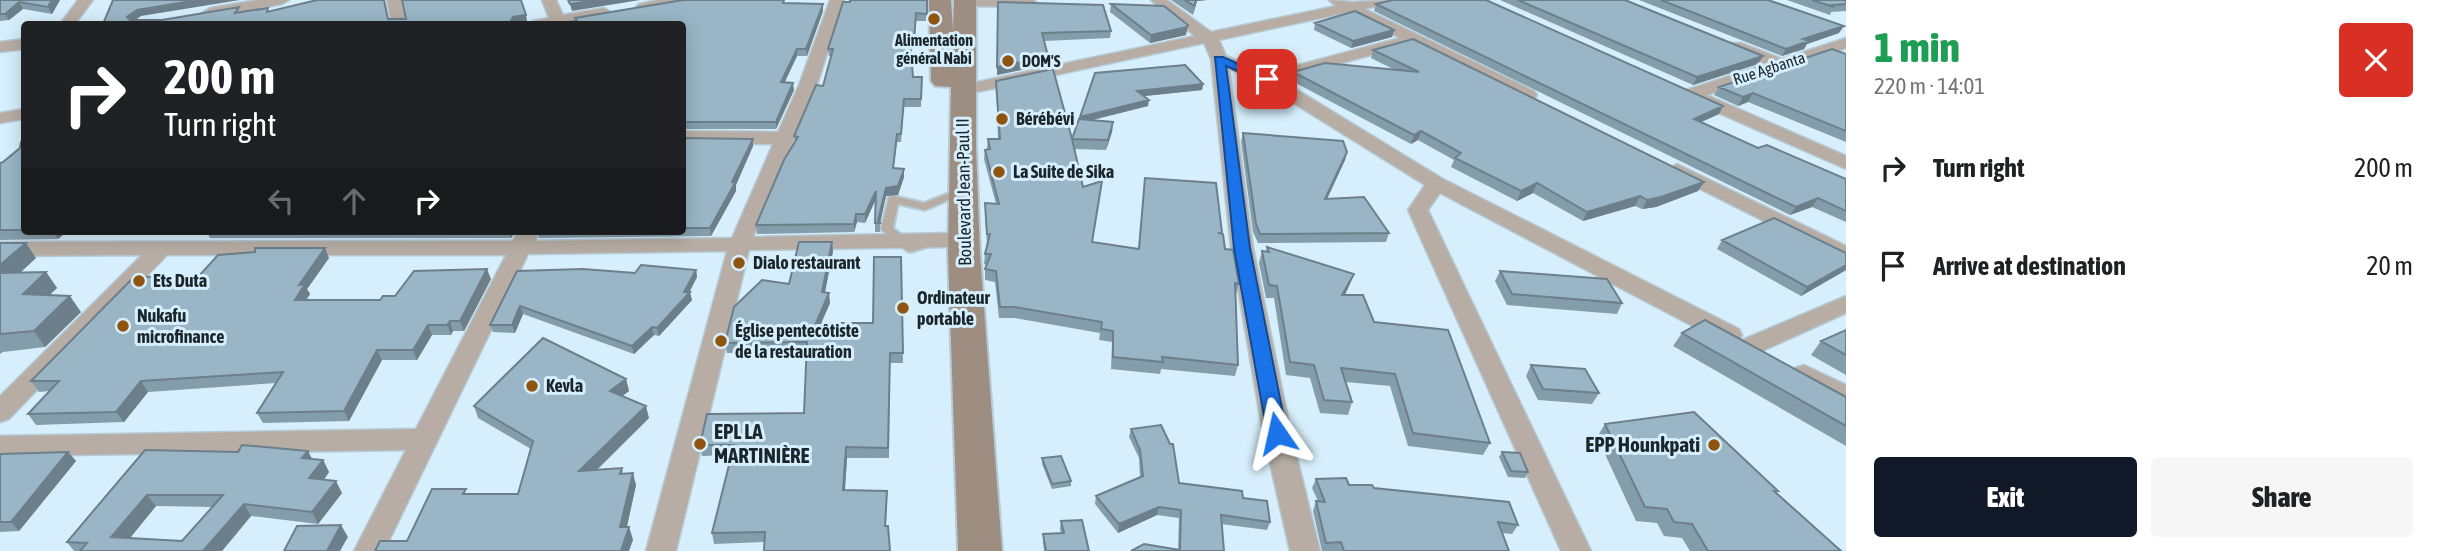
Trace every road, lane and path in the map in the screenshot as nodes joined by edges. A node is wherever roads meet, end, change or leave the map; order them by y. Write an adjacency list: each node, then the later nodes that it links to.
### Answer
1 (86, 0): 14 (street)
2 (282, 0): 13 (street)
3 (394, 0): 15 (street)
4 (549, 0): 16 (street)
5 (683, 0): 12 (street)
6 (837, 0): 31 (street)
7 (1385, 0): 11 (street)
8 (957, 1): 9 (street); 26 (main road, Boulevard Jean-Paul II); 35 (main road, Boulevard Jean-Paul II)
9 (1048, 4)
10 (1157, 4): 23 (street)
11 (1344, 4): 18 (street); 23 (street)
12 (648, 6): 16 (street); 17 (street)
13 (192, 16)
14 (69, 21)
15 (398, 21)
16 (558, 21)
17 (640, 21)
18 (1415, 38): 25 (street); 27 (street)
19 (1718, 39): 24 (street)
20 (1846, 43): 24 (street, Rue Agbanta)
21 (21, 44): 22 (street)
22 (0, 47)
23 (1215, 49): 25 (street); 26 (street); 55 (street)
24 (1781, 64): 33 (street, Rue Agbanta)
25 (1267, 79): 34 (street)
26 (963, 90): 54 (main road, Boulevard Jean-Paul II)
27 (1550, 107)
28 (21, 114): 29 (street)
29 (0, 118)
30 (686, 137): 31 (street)
31 (786, 138): 40 (street)
32 (1661, 162): 44 (street)
33 (1846, 163)
34 (1436, 183): 46 (street); 56 (street)
35 (949, 196): 38 (main road, Boulevard Jean-Paul II); 38 (lane)
36 (115, 235): 42 (street)
37 (525, 239): 39 (street); 40 (street); 49 (street)
38 (950, 239): 40 (street); 53 (main road, Boulevard Jean-Paul II)
39 (313, 240): 43 (street)
40 (740, 243): 52 (street)
41 (0, 249): 42 (street)
42 (99, 249): 43 (street)
43 (160, 250): 48 (street)
44 (1846, 255)
45 (1846, 304): 46 (street)
46 (1751, 346): 47 (street)
47 (1846, 397)
48 (0, 412)
49 (425, 439): 50 (street); 51 (street)
50 (0, 446)
51 (369, 551)
52 (660, 551)
53 (962, 551)
54 (980, 551)
55 (1305, 551)
56 (1576, 551)

